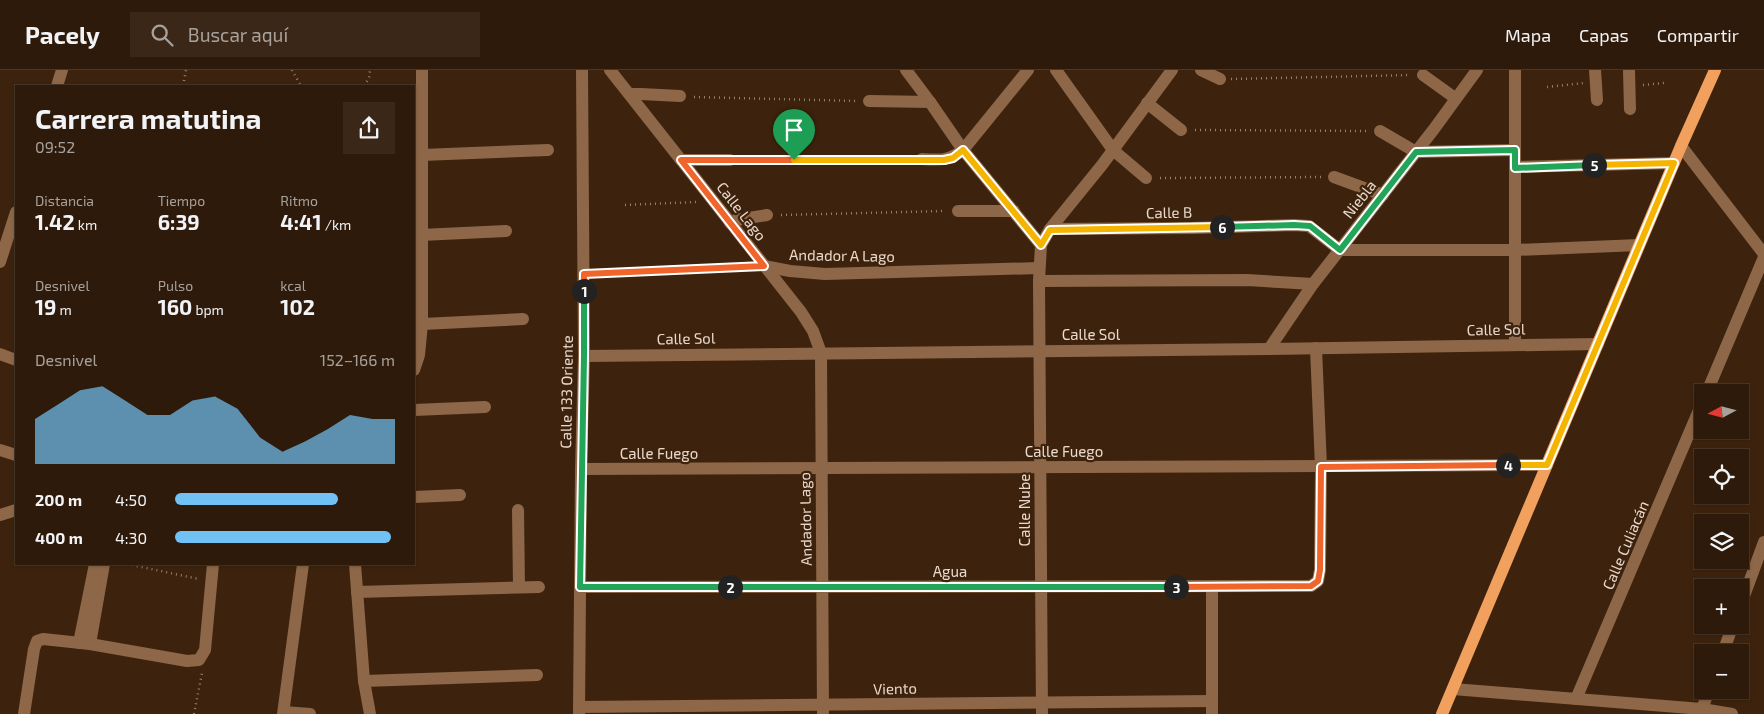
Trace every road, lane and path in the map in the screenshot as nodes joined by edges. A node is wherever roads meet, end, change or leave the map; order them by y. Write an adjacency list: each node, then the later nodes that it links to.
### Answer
1 (62, 70): 21 (street)
2 (186, 70): 22 (path)
3 (292, 70): 23 (path)
4 (370, 70): 24 (path)
5 (422, 70): 43 (street)
6 (582, 70): 69 (street, Calle 133 Oriente)
7 (610, 70): 27 (street, Calle Lago)
8 (906, 70): 32 (street)
9 (1028, 70): 39 (street)
10 (1056, 70): 40 (street)
11 (1172, 70): 33 (street)
12 (1201, 70): 19 (street)
13 (1477, 70): 29 (street, Niebla)
14 (1515, 70): 41 (street)
15 (1629, 70): 25 (street)
16 (1715, 70): 37 (main road)
17 (1423, 75): 19 (path); 29 (street)
18 (1595, 76): 26 (path); 30 (street)
19 (1220, 79)
20 (1664, 83): 25 (path)
21 (57, 85)
22 (183, 85)
23 (300, 85)
24 (365, 85)
25 (1629, 86): 34 (street)
26 (1547, 87)
27 (630, 94): 28 (street); 45 (street, Calle Lago)
28 (680, 96): 31 (path)
29 (1455, 98): 42 (street, Niebla)
30 (1597, 100)
31 (869, 101): 32 (street)
32 (930, 102): 39 (street)
33 (1147, 103): 35 (street); 40 (street)
34 (1630, 109)
35 (1181, 130): 36 (path)
36 (1380, 131): 42 (street)
37 (1681, 146): 47 (main road); 66 (street)
38 (548, 150): 43 (street)
39 (963, 150): 44 (street); 55 (street)
40 (1113, 150): 49 (street); 59 (street)
41 (1515, 150): 42 (street); 48 (street)
42 (1416, 152): 51 (street, Niebla)
43 (422, 155): 61 (street)
44 (922, 159): 46 (path)
45 (681, 160): 46 (street); 52 (street, Calle Lago)
46 (730, 160)
47 (1674, 163): 48 (street); 63 (main road)
48 (1515, 168): 65 (street)
49 (1146, 178): 50 (path)
50 (1334, 178): 51 (street)
51 (1383, 195): 64 (street, Niebla)
52 (713, 201): 53 (path); 58 (street, Calle Lago)
53 (625, 205)
54 (958, 211): 55 (street); 57 (path)
55 (1014, 211): 62 (street)
56 (15, 215): 67 (street)
57 (767, 215): 58 (street)
58 (730, 223): 68 (street, Calle Lago)
59 (1050, 230): 62 (street); 64 (street, Calle B)
60 (506, 231): 61 (street)
61 (421, 235): 73 (street)
62 (1041, 245): 70 (street, Calle Nube)
63 (1639, 245): 65 (street); 74 (main road)
64 (1340, 250): 65 (street); 71 (street, Niebla)
65 (1515, 250): 75 (street)
66 (1764, 256): 84 (street)
67 (0, 262)
68 (764, 266): 69 (path); 70 (street, Andador A Lago); 79 (street, Calle Lago)
69 (584, 274): 81 (street, Calle 133 Oriente)
70 (1039, 275): 71 (street, Andador A Lago); 78 (street, Calle Nube)
71 (1313, 284): 77 (street, Niebla)
72 (523, 319): 73 (street)
73 (422, 324): 83 (street)
74 (1598, 344): 75 (street, Calle Sol); 90 (main road)
75 (1515, 345): 76 (street, Calle Sol)
76 (1316, 348): 77 (street, Calle Sol); 91 (street)
77 (1269, 349): 78 (street, Calle Sol)
78 (1040, 350): 79 (street, Calle Sol); 92 (street, Calle Nube)
79 (821, 353): 81 (street, Calle Sol); 94 (street, Andador Lago)
80 (0, 354): 82 (street)
81 (584, 356): 93 (street, Calle 133 Oriente)
82 (15, 360)
83 (415, 367)
84 (1710, 384)
85 (485, 407): 86 (street)
86 (415, 410)
87 (1694, 422): 121 (street, Calle Culiacán)
88 (0, 450): 89 (street)
89 (15, 455)
90 (1547, 465): 91 (street, Calle Fuego); 120 (main road)
91 (1321, 467): 92 (street, Calle Fuego); 109 (street, Agua)
92 (1040, 468): 94 (street, Calle Fuego); 113 (street, Calle Nube)
93 (581, 469): 94 (street, Calle Fuego); 112 (street, Calle 133 Oriente)
94 (821, 469): 114 (street, Andador Lago)
95 (460, 495): 96 (street)
96 (415, 497)
97 (15, 510): 99 (street)
98 (518, 510): 110 (street)
99 (0, 515)
100 (1764, 542): 108 (street)
101 (95, 565): 116 (street)
102 (104, 565): 116 (street)
103 (132, 565): 107 (path)
104 (213, 565): 107 (street)
105 (303, 565): 128 (street)
106 (356, 565): 115 (street)
107 (211, 581): 117 (street)
108 (1749, 583)
109 (1212, 586): 113 (street, Agua); 124 (street)
110 (519, 587): 111 (street); 115 (street)
111 (539, 587)
112 (580, 587): 114 (street, Agua); 126 (street, Calle 133 Oriente)
113 (1041, 587): 114 (street, Agua); 123 (street, Calle Nube)
114 (822, 588): 125 (street, Andador Lago)
115 (357, 592): 119 (street)
116 (84, 644): 117 (street); 129 (street)
117 (199, 660): 130 (path)
118 (537, 675): 119 (street)
119 (364, 681): 132 (street)
120 (1453, 689): 121 (street); 133 (main road)
121 (1576, 699): 127 (street)
122 (1707, 699): 127 (street)
123 (1042, 708): 124 (street, Viento); 125 (street, Viento)
124 (1212, 708)
125 (823, 710): 126 (street, Viento)
126 (579, 711)
127 (1703, 712): 134 (street)
128 (284, 713): 131 (street)
129 (24, 714)
130 (194, 714)
131 (310, 714)
132 (370, 714)
133 (1442, 714)
134 (1732, 714)

